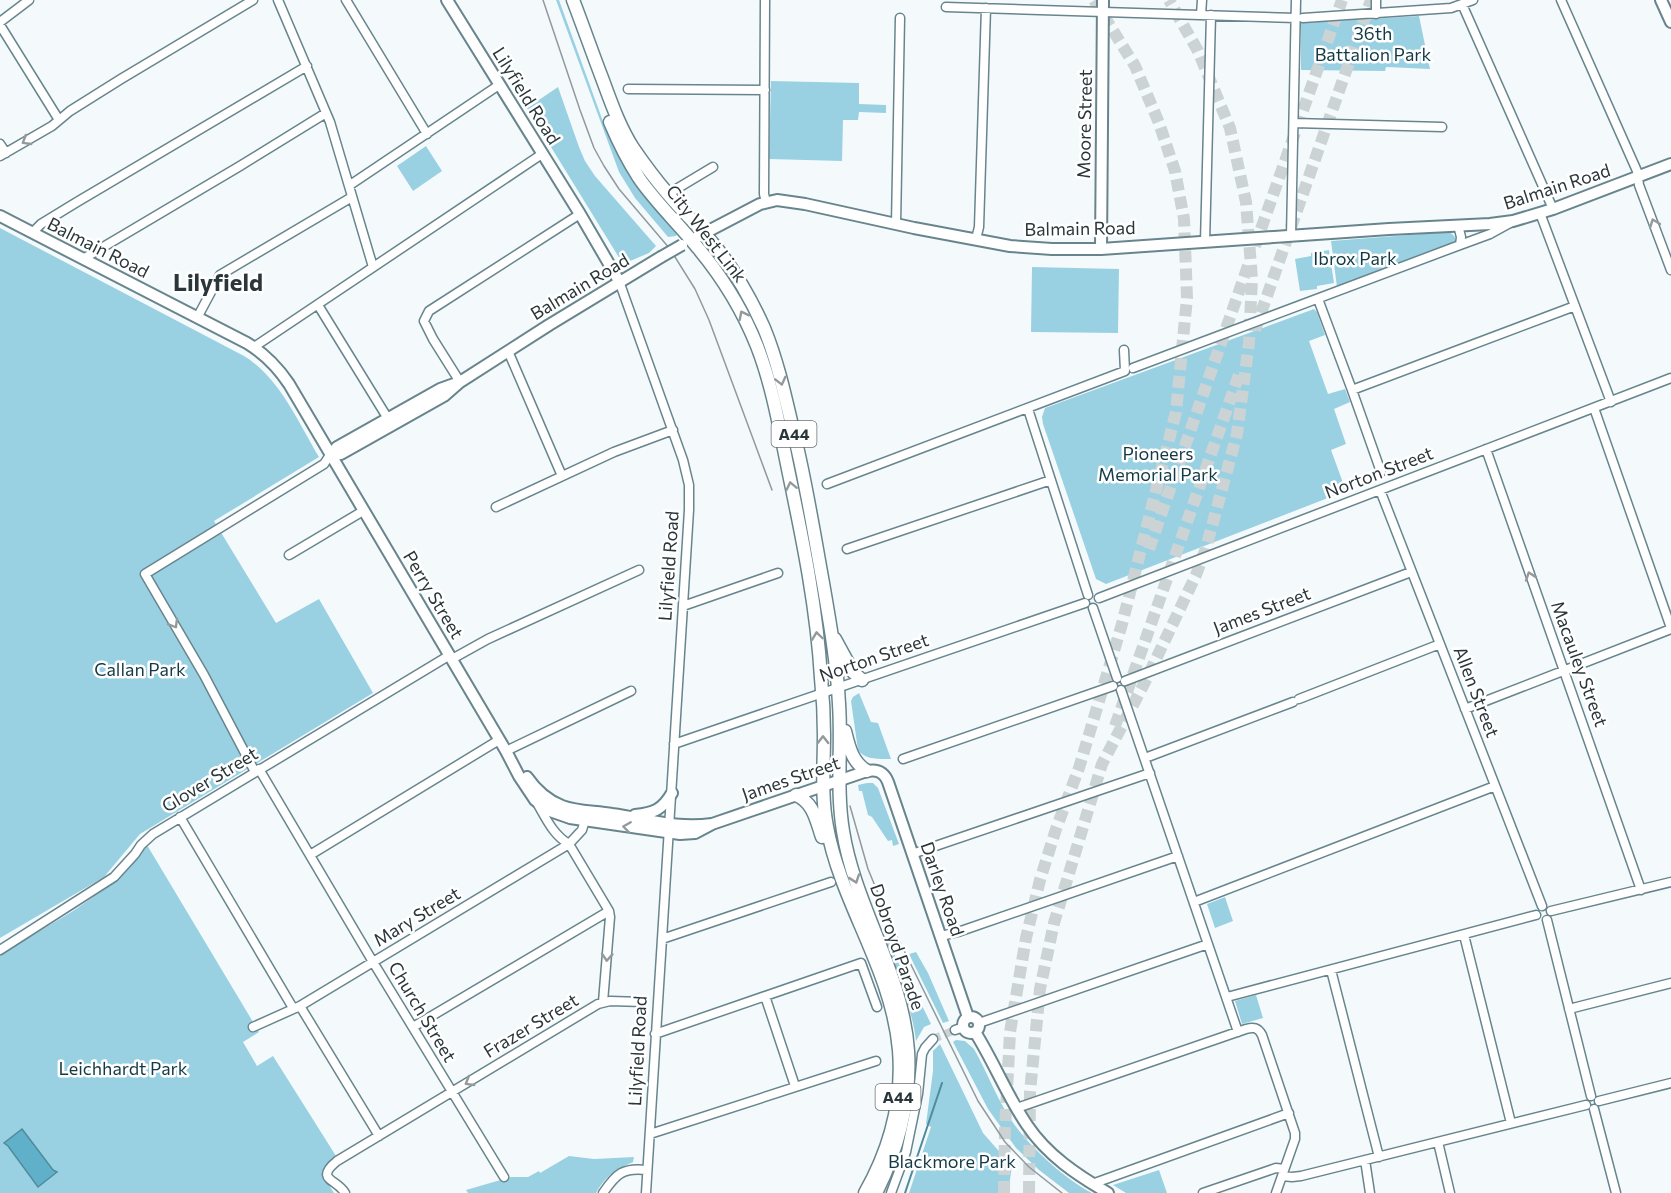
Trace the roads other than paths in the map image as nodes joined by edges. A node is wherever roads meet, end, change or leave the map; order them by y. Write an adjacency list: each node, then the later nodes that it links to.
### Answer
1 (29, 0): 25 (street)
2 (254, 0): 31 (street)
3 (278, 0): 26 (street)
4 (346, 0): 34 (street)
5 (447, 0): 27 (main road, Lilyfield Road)
6 (565, 0): 57 (highway, City West Link / A44)
7 (573, 0): 42 (highway, City West Link / A44)
8 (760, 0): 9 (street)
9 (765, 0): 29 (street)
10 (1202, 0): 21 (street)
11 (1296, 0): 23 (street)
12 (1376, 0): 20 (street)
13 (1473, 0): 16 (street)
14 (1561, 0): 40 (street)
15 (1661, 0): 24 (main road)
16 (1462, 4): 20 (street); 45 (street)
17 (1103, 6): 19 (street); 21 (street); 59 (main road, Moore Street)
18 (946, 7): 19 (street)
19 (986, 8): 55 (street)
20 (1376, 14): 23 (street)
21 (1206, 15): 23 (street); 56 (street)
22 (900, 18): 50 (street)
23 (1299, 18): 32 (street)
24 (1671, 22)
25 (0, 24): 31 (street)
26 (307, 66): 30 (street); 52 (street)
27 (500, 84): 34 (street); 36 (main road, Lilyfield Road)
28 (628, 89): 29 (street)
29 (765, 90): 44 (street)
30 (326, 112): 41 (street); 60 (street)
31 (55, 123): 37 (street, one-way to 37)
32 (1294, 123): 33 (street); 54 (street)
33 (1442, 127)
34 (427, 134): 41 (street)
35 (0, 144): 37 (street)
36 (542, 154): 47 (main road, Lilyfield Road); 61 (street)
37 (3, 155)
38 (1671, 164): 40 (main road, Balmain Road)
39 (713, 167): 42 (street)
40 (1638, 177): 45 (main road, Balmain Road); 62 (street, one-way to 40)
41 (350, 185): 43 (street)
42 (668, 194): 53 (highway, City West Link / A44)
43 (352, 196): 61 (street); 67 (street)
44 (766, 202): 50 (main road, Balmain Road); 53 (main road, Balmain Road)
45 (1553, 209): 46 (main road, Balmain Road)
46 (1540, 213): 49 (main road, Balmain Road); 66 (street)
47 (580, 214): 63 (main road, Lilyfield Road); 73 (street)
48 (0, 216): 52 (main road, Balmain Road)
49 (1513, 221): 51 (main road, Balmain Road); 58 (street)
50 (896, 224): 55 (main road, Balmain Road)
51 (1458, 225): 54 (main road, Balmain Road); 58 (street)
52 (32, 232): 60 (main road, Balmain Road)
53 (704, 233): 57 (main road, Balmain Road); 97 (highway, City West Link / A44, one-way to 97)
54 (1291, 236): 56 (main road, Balmain Road)
55 (976, 239): 59 (main road, Balmain Road)
56 (1205, 242): 59 (main road, Balmain Road)
57 (687, 243): 63 (main road, Balmain Road, bridge); 105 (highway, City West Link / A44, one-way to 57)
58 (1461, 245): 64 (street)
59 (1101, 249)
60 (83, 259): 67 (main road, Balmain Road)
61 (373, 267): 65 (street)
62 (1671, 270)
63 (619, 281): 70 (main road, Balmain Road); 79 (street, Lilyfield Road)
64 (1318, 299): 71 (street); 74 (street)
65 (318, 305): 68 (street); 78 (street)
66 (1575, 306): 74 (street); 75 (street)
67 (197, 318): 68 (main road, Balmain Road)
68 (254, 347): 81 (main road, Balmain Road)
69 (1124, 350): 77 (street)
70 (508, 351): 73 (main road, Balmain Road); 83 (street)
71 (1133, 368)
72 (1671, 378): 75 (street, Norton Street)
73 (460, 382): 78 (main road, Balmain Road)
74 (1352, 390): 82 (street)
75 (1611, 402): 76 (street, Norton Street)
76 (1594, 408): 80 (street, Norton Street); 96 (street)
77 (1028, 409): 84 (street); 85 (street)
78 (390, 422): 81 (main road, Balmain Road)
79 (673, 430): 83 (street); 95 (street, Lilyfield Road)
80 (1486, 449): 86 (street, Norton Street); 100 (street, Macauley Street, one-way to 80)
81 (330, 455): 88 (main road, Perry Street); 113 (street, Church Street, one-way to 113)
82 (1381, 472)
83 (562, 476): 87 (street)
84 (1051, 480): 89 (street); 94 (street)
85 (827, 484)
86 (1380, 490): 92 (street, Allen Street); 94 (street, Norton Street)
87 (496, 507)
88 (363, 511): 90 (street); 99 (main road, Perry Street)
89 (847, 549)
90 (290, 555)
91 (639, 570): 99 (street, Glover Street)
92 (1411, 572): 98 (street, Allen Street); 102 (street, James Street)
93 (778, 573): 95 (street)
94 (1089, 602): 101 (street, Norton Street); 102 (street)
95 (683, 606): 109 (street, Lilyfield Road)
96 (1671, 629): 100 (street)
97 (832, 634): 101 (highway); 103 (highway, City West Link / A44)
98 (1440, 644): 106 (street, Allen Street); 111 (street)
99 (451, 657): 108 (main road, Perry Street); 113 (street, Glover Street)
100 (1565, 671): 106 (street); 134 (street, Macauley Street)
101 (862, 680): 103 (street, Norton Street)
102 (1119, 684): 111 (street); 112 (street, James Street)
103 (838, 689): 105 (street, Norton Street); 107 (highway, City West Link / A44)
104 (631, 691): 110 (street)
105 (822, 694): 109 (street, Norton Street); 118 (highway, City West Link / A44, one-way to 105)
106 (1465, 709): 119 (street, Allen Street)
107 (840, 723): 114 (highway); 117 (highway, City West Link / A44)
108 (499, 740): 110 (main road, Perry Street); 130 (street)
109 (674, 744): 120 (street, Lilyfield Road)
110 (506, 751): 122 (main road, Perry Street); 123 (main road, Perry Street)
111 (1145, 758): 116 (street)
112 (903, 759)
113 (257, 771): 125 (street, Glover Street); 130 (street, Church Street)
114 (867, 771): 115 (main road, James Street); 117 (main road, James Street)
115 (881, 773): 129 (main road, Darley Road)
116 (1150, 773): 129 (street); 131 (street)
117 (840, 780): 118 (main road, James Street); 183 (highway, Dobroyd Parade / A44, one-way to 183)
118 (823, 786): 121 (main road, James Street); 128 (highway, Dobroyd Parade / A44)
119 (1495, 786): 135 (street); 136 (street, Allen Street)
120 (672, 793): 124 (main road); 126 (street, Lilyfield Road)
121 (796, 795): 126 (main road, James Street); 128 (highway)
122 (535, 800): 123 (main road, Perry Street); 127 (street, Perry Street)
123 (586, 815): 124 (main road); 126 (main road, one-way to 123); 127 (street, Mary Street)
124 (626, 815): 126 (main road)
125 (180, 817): 145 (street, Glover Street); 153 (street)
126 (669, 828): 143 (street, Lilyfield Road)
127 (569, 844): 138 (street, Perry Street); 146 (street, Mary Street)
128 (833, 849): 182 (highway, Dobroyd Parade / A44)
129 (912, 854): 142 (main road, Darley Road)
130 (310, 855): 146 (street, Church Street)
131 (1178, 856): 135 (street); 142 (street)
132 (831, 882): 143 (street)
133 (1671, 882): 134 (street)
134 (1641, 890): 137 (street)
135 (1194, 902): 144 (street)
136 (1542, 906): 137 (street); 139 (street)
137 (1551, 911): 140 (street)
138 (609, 912): 151 (street, one-way to 151); 157 (street)
139 (1536, 915): 140 (street); 141 (street)
140 (1547, 920): 155 (street)
141 (1464, 935): 147 (street); 169 (street)
142 (941, 936): 158 (main road, Darley Road)
143 (662, 939): 160 (street, Lilyfield Road)
144 (1208, 944): 150 (street); 158 (street)
145 (0, 950)
146 (373, 962): 153 (street, Mary Street); 157 (street, Church Street)
147 (1331, 970): 150 (street); 173 (street)
148 (1671, 983): 155 (street)
149 (765, 996): 154 (street); 160 (street); 164 (street)
150 (1227, 997): 159 (street)
151 (606, 1001): 152 (street); 165 (street, Frazer Street, one-way to 165)
152 (643, 1002)
153 (296, 1007): 156 (street, Mary Street); 171 (street)
154 (877, 1007)
155 (1569, 1009): 166 (street)
156 (253, 1027)
157 (413, 1027): 165 (street, Church Street)
158 (977, 1027): 167 (main road)
159 (1238, 1032): 167 (street); 168 (street)
160 (655, 1034): 170 (street, Lilyfield Road)
161 (933, 1039): 184 (street)
162 (876, 1061): 164 (street)
163 (1671, 1083): 166 (street)
164 (795, 1086): 170 (street)
165 (452, 1093): 171 (street, Frazer Street); 177 (street, Church Street)
166 (1593, 1103): 169 (street); 190 (street)
167 (1017, 1108): 178 (main road)
168 (1289, 1113): 176 (street); 178 (street)
169 (1510, 1123): 172 (street)
170 (650, 1134): 175 (street, Lilyfield Road)
171 (379, 1136): 179 (street, Frazer Street)
172 (1438, 1142): 173 (street); 189 (street)
173 (1379, 1157): 174 (street)
174 (1365, 1160): 176 (street); 188 (street)
175 (647, 1170): 180 (street); 181 (street, Lilyfield Road)
176 (1283, 1172): 186 (street); 187 (street)
177 (504, 1177)
178 (1092, 1184): 185 (main road)
179 (345, 1193)
180 (603, 1193)
181 (646, 1193)
182 (865, 1193)
183 (876, 1193)
184 (891, 1193)
185 (1108, 1193)
186 (1203, 1193)
187 (1276, 1193)
188 (1370, 1193)
189 (1450, 1193)
190 (1616, 1193)

